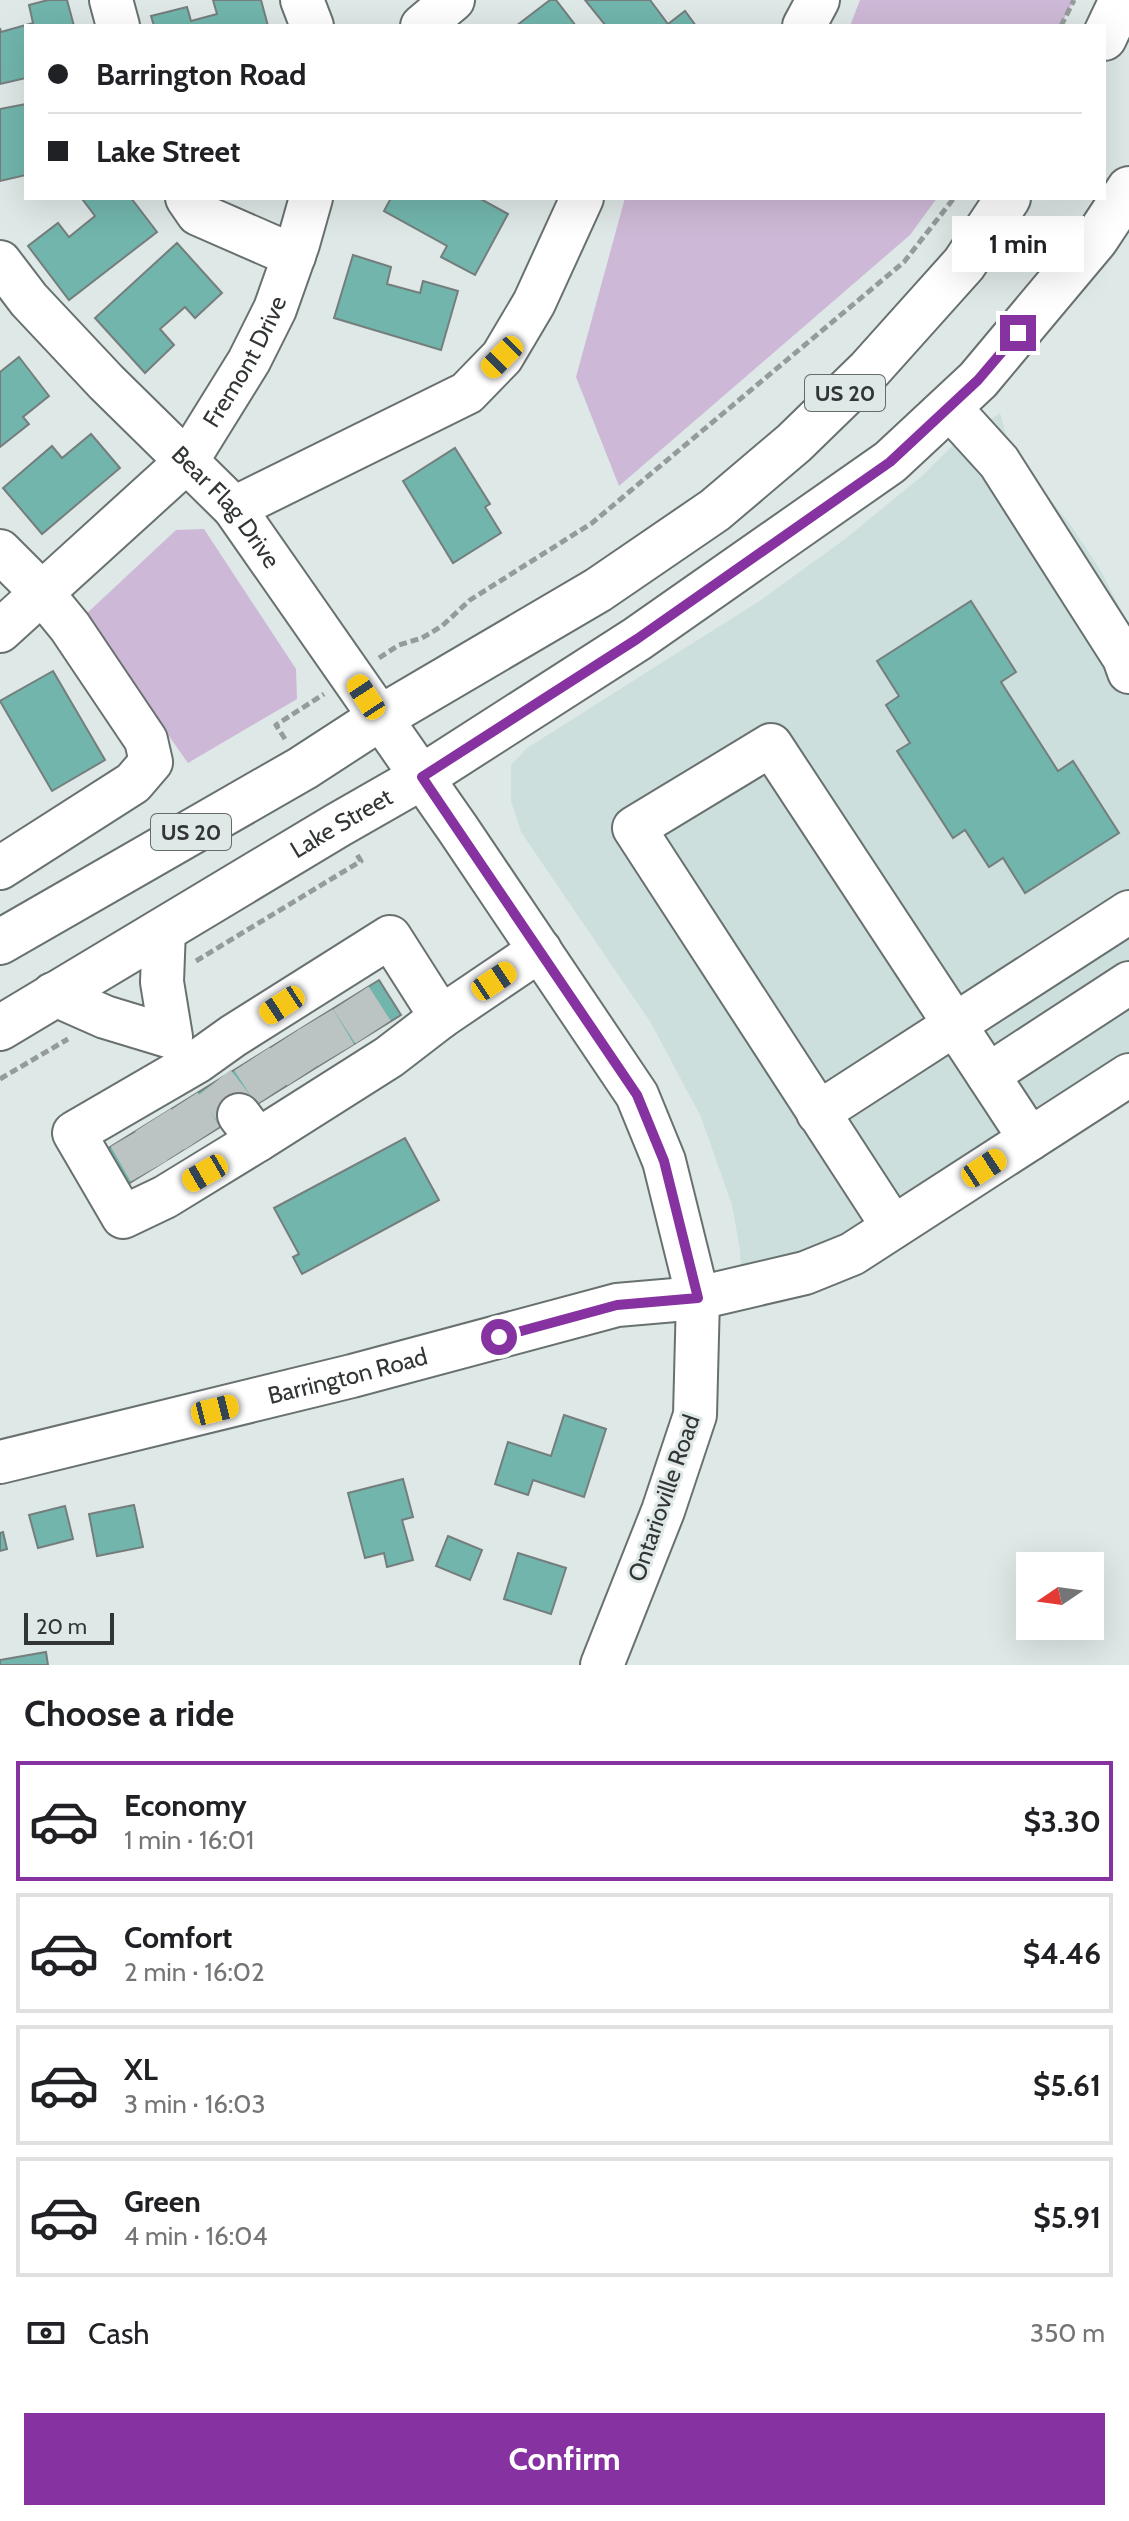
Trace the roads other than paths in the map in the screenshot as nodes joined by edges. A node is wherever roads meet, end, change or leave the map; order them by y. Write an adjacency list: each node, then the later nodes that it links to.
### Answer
1 (111, 0): 6 (street)
2 (302, 0): 7 (street)
3 (453, 0): 8 (street)
4 (818, 0): 9 (street)
5 (1122, 0): 10 (highway)
6 (117, 24)
7 (311, 24)
8 (424, 24)
9 (805, 24)
10 (1106, 34)
11 (1129, 189): 18 (highway, Lake Street / US 20)
12 (188, 200): 16 (street)
13 (310, 200): 16 (street, Fremont Drive)
14 (581, 200): 20 (street)
15 (1007, 200): 25 (highway, US 20)
16 (294, 256): 19 (street, Fremont Drive)
17 (0, 262): 19 (street, Bear Flag Drive)
18 (949, 407): 24 (street); 26 (highway, Lake Street / US 20)
19 (187, 461): 20 (street, Bear Flag Drive); 22 (street, Fremont Drive)
20 (234, 508): 25 (street, Bear Flag Drive)
21 (0, 551): 22 (street)
22 (43, 594): 23 (street, Fremont Drive); 27 (street)
23 (0, 631)
24 (1129, 672)
25 (380, 718): 26 (street, Bear Flag Drive); 30 (highway, US 20)
26 (422, 777): 29 (highway, Lake Street / US 20); 31 (street, Ontarioville Road)
27 (0, 868)
28 (1129, 912): 36 (street)
29 (164, 929): 33 (highway, Lake Street / US 20); 40 (street)
30 (0, 942)
31 (540, 950): 35 (street); 44 (street, Ontarioville Road)
32 (1129, 983): 38 (street)
33 (53, 994): 37 (highway, Lake Street / US 20); 40 (street)
34 (362, 1015): 35 (street); 35 (street); 40 (street); 40 (street)
35 (441, 1017)
36 (954, 1024): 38 (street); 41 (street); 41 (street)
37 (0, 1028)
38 (988, 1075): 42 (street)
39 (1129, 1075): 42 (street, Barrington Road)
40 (227, 1096)
41 (818, 1113): 43 (street)
42 (1030, 1139): 43 (street, Barrington Road)
43 (893, 1227): 44 (street, Barrington Road)
44 (698, 1298): 45 (street, Barrington Road); 46 (street, Ontarioville Road)
45 (0, 1462)
46 (602, 1665)

